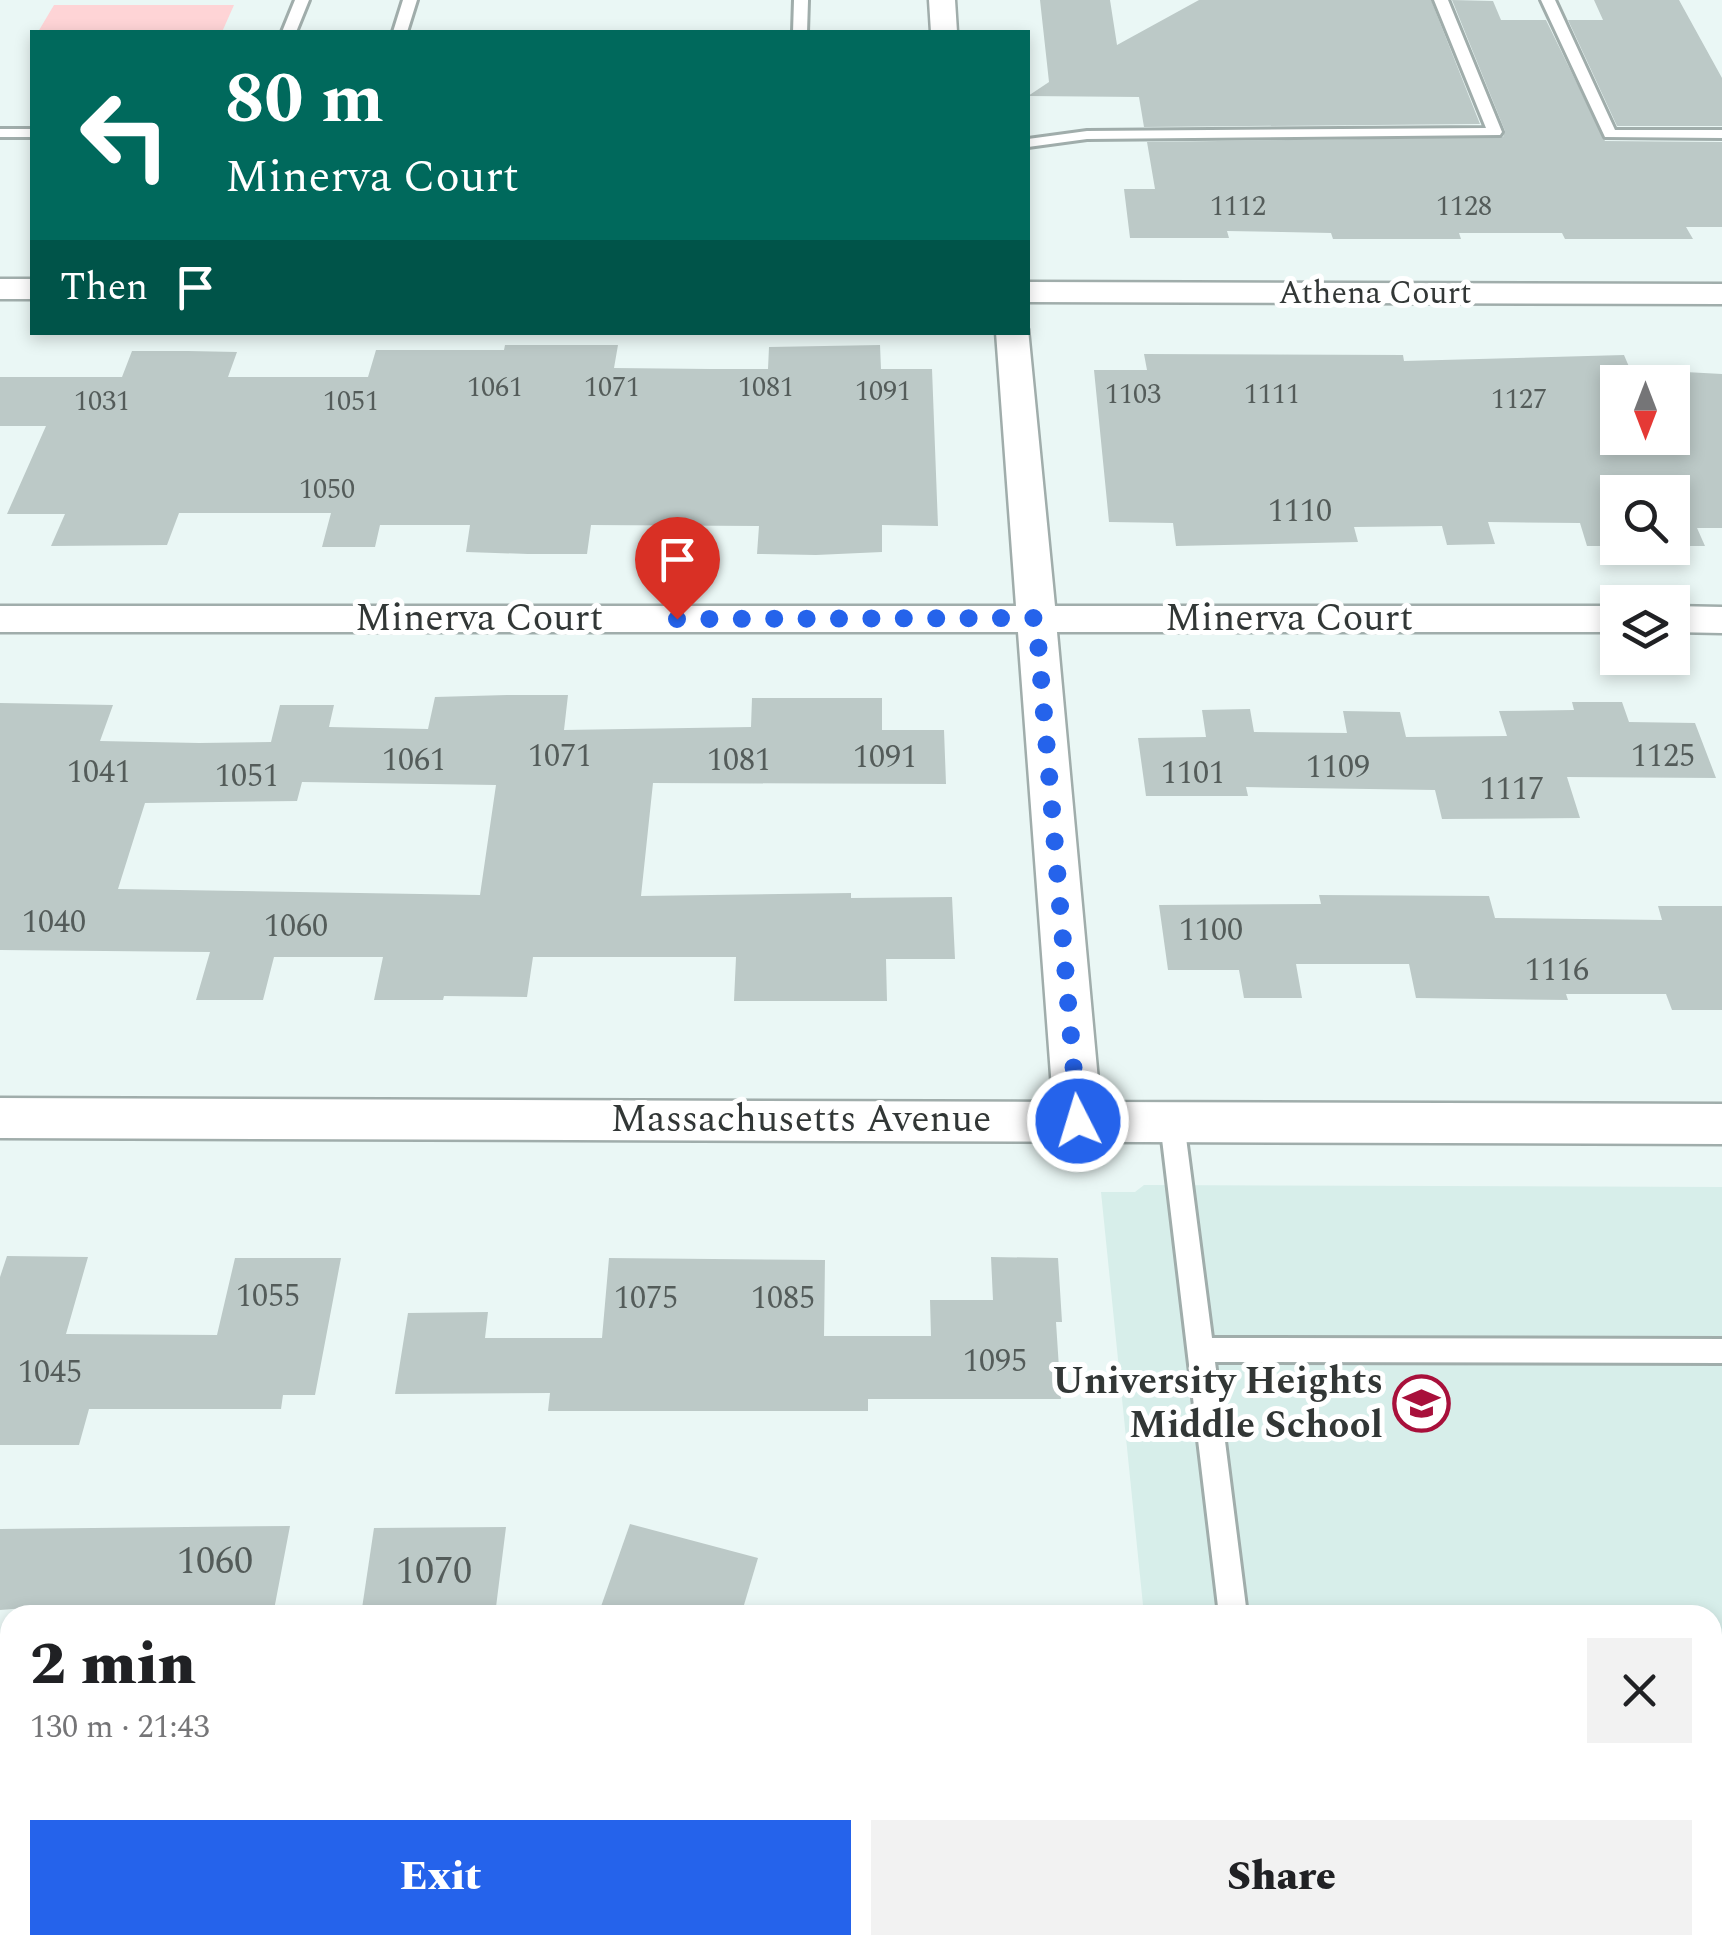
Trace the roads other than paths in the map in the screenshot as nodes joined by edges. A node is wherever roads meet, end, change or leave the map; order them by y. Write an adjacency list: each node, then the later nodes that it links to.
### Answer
1 (302, 0): 7 (lane)
2 (410, 0): 8 (lane)
3 (800, 0): 9 (lane)
4 (942, 0): 10 (street)
5 (1441, 0): 14 (lane)
6 (1548, 0): 13 (lane)
7 (291, 30)
8 (401, 30)
9 (800, 30)
10 (944, 30)
11 (0, 133): 12 (lane)
12 (30, 133)
13 (1722, 134)
14 (1030, 142)
15 (0, 289): 16 (street)
16 (30, 289)
17 (1030, 292): 18 (street, Athena Court)
18 (1722, 294)
19 (1013, 335): 20 (street)
20 (1036, 618): 21 (street, Minerva Court); 22 (street, Minerva Court); 26 (street)
21 (0, 619)
22 (1600, 620)
23 (1690, 620): 24 (street)
24 (1722, 620)
25 (0, 1118): 26 (street, Massachusetts Avenue)
26 (1078, 1121): 27 (street, Massachusetts Avenue)
27 (1172, 1122): 28 (street, Massachusetts Avenue); 29 (lane)
28 (1722, 1124)
29 (1200, 1350): 30 (lane); 31 (lane)
30 (1722, 1351)
31 (1233, 1605)

